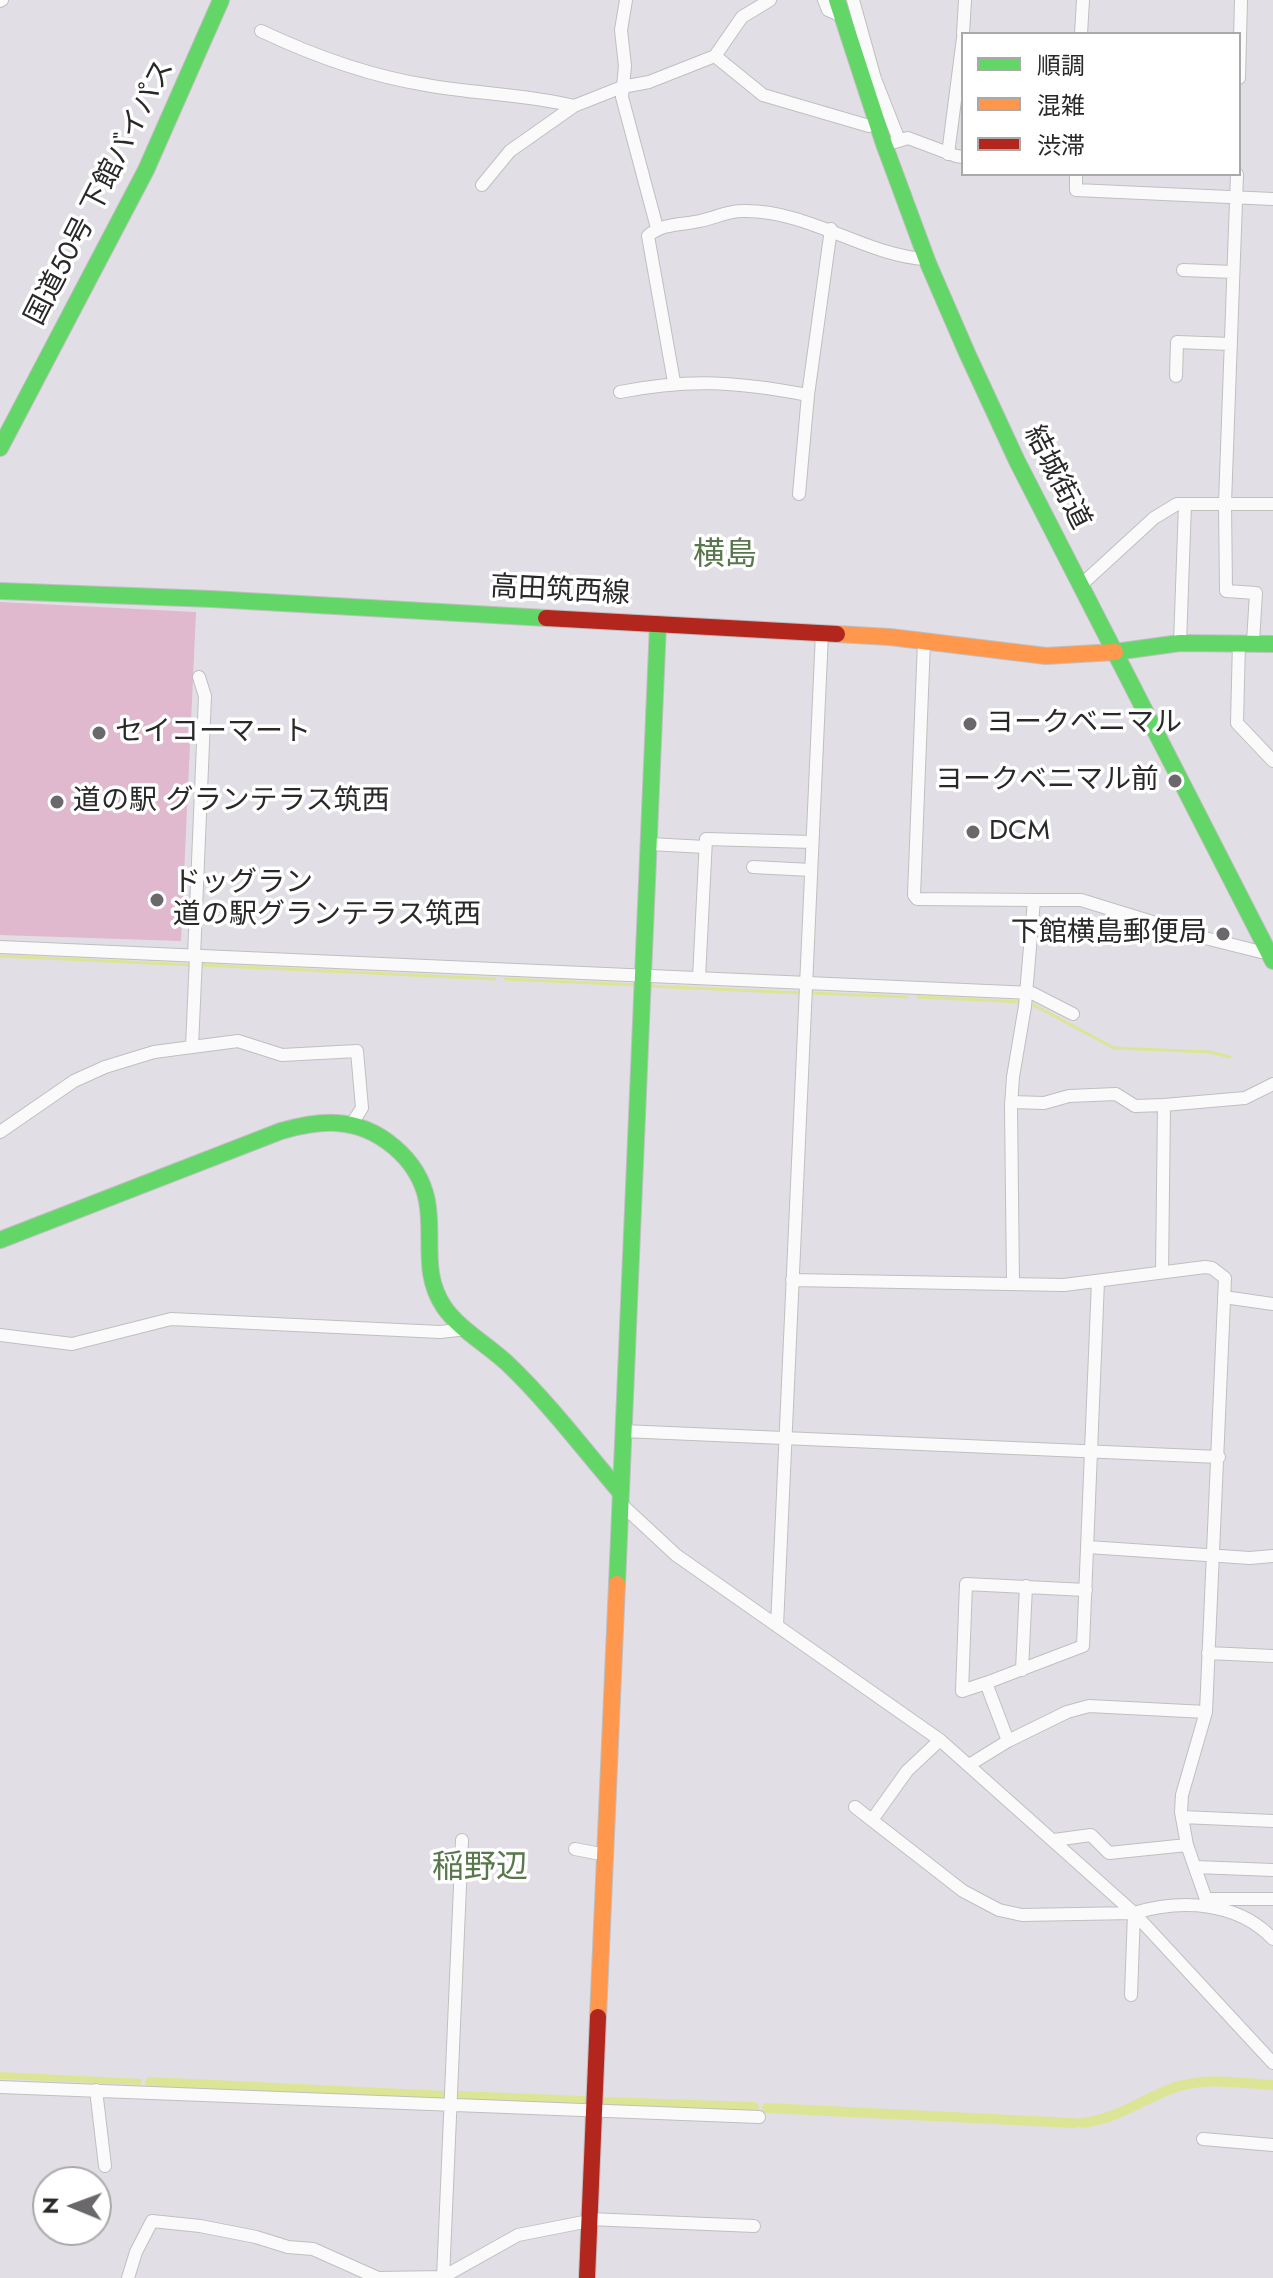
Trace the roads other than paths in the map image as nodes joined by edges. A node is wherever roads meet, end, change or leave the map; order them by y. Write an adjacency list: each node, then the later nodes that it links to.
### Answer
1 (221, 0): 38 (main road, 国道50号 下館バイパス)
2 (626, 0): 17 (street)
3 (770, 0): 15 (street)
4 (824, 0): 9 (street)
5 (853, 0): 16 (street)
6 (965, 0): 11 (street)
7 (1083, 0): 12 (street)
8 (1241, 0): 13 (street)
9 (840, 8): 16 (main road, 結城街道)
10 (261, 31): 18 (street)
11 (963, 32)
12 (1081, 32)
13 (1240, 32)
14 (961, 52): 21 (street)
15 (715, 56): 17 (street); 19 (street)
16 (870, 80): 19 (main road, 結城街道); 20 (street)
17 (622, 87): 18 (street); 28 (street)
18 (574, 106): 25 (street)
19 (877, 123): 20 (main road, 結城街道)
20 (892, 142): 21 (street); 30 (main road, 結城街道)
21 (948, 154): 22 (street)
22 (961, 157)
23 (1076, 176): 26 (street)
24 (1237, 176): 26 (street)
25 (482, 185)
26 (1236, 197): 27 (street); 32 (street)
27 (1273, 199)
28 (657, 228): 29 (street); 35 (street)
29 (831, 229): 30 (street); 37 (street)
30 (926, 259): 43 (main road, 結城街道)
31 (1183, 270): 32 (street)
32 (1233, 272): 33 (street)
33 (1231, 344): 34 (street); 40 (street)
34 (1176, 376)
35 (674, 382): 36 (street); 37 (street)
36 (620, 392)
37 (808, 395): 39 (street)
38 (0, 448)
39 (799, 494)
40 (1225, 503): 41 (street); 42 (street); 48 (street)
41 (1185, 504): 43 (street); 49 (street)
42 (1273, 504)
43 (1081, 585): 51 (main road, 結城街道)
44 (0, 591): 45 (main road, 高田筑西線)
45 (658, 624): 46 (main road, 高田筑西線); 55 (main road)
46 (822, 633): 47 (main road, 高田筑西線); 54 (street)
47 (924, 641): 51 (main road, 高田筑西線); 59 (street)
48 (1246, 642): 49 (main road, 高田筑西線); 50 (main road, 高田筑西線); 53 (street)
49 (1180, 643): 51 (main road, 高田筑西線)
50 (1273, 644)
51 (1115, 652): 61 (main road, 結城街道)
52 (199, 677): 62 (street)
53 (1273, 761)
54 (812, 842): 56 (street); 58 (street)
55 (650, 844): 56 (street); 64 (main road)
56 (705, 847): 63 (street)
57 (753, 867): 58 (street)
58 (811, 870): 65 (street)
59 (1034, 900): 61 (street); 66 (street)
60 (0, 947): 62 (street)
61 (1270, 955)
62 (195, 960): 64 (street); 68 (street)
63 (699, 978): 64 (street); 65 (street)
64 (643, 982): 83 (main road)
65 (807, 984): 66 (street); 76 (street)
66 (1026, 999): 67 (street); 70 (street)
67 (1073, 1014)
68 (192, 1047): 72 (street); 73 (street)
69 (1273, 1084): 71 (street)
70 (1011, 1102): 71 (street); 78 (street)
71 (1164, 1105): 75 (street)
72 (351, 1125): 74 (main road); 81 (main road)
73 (0, 1132)
74 (0, 1240)
75 (1162, 1272): 77 (street); 79 (street)
76 (792, 1280): 78 (street); 84 (street)
77 (1098, 1281): 78 (street); 85 (street)
78 (1013, 1284)
79 (1224, 1297): 80 (street); 86 (street)
80 (1273, 1304)
81 (467, 1329): 82 (street); 87 (main road)
82 (0, 1335)
83 (623, 1431): 84 (street); 87 (main road)
84 (786, 1440): 85 (street); 93 (street)
85 (1092, 1452): 86 (street); 88 (street)
86 (1219, 1457): 89 (street)
87 (620, 1498): 93 (street); 110 (main road)
88 (1088, 1547): 89 (street); 92 (street)
89 (1212, 1554): 90 (street); 94 (street)
90 (1273, 1556)
91 (1026, 1586): 92 (street); 96 (street); 97 (street)
92 (1086, 1590): 96 (street)
93 (777, 1626): 99 (street)
94 (1208, 1653): 95 (street); 98 (street)
95 (1273, 1656)
96 (1022, 1670): 97 (street)
97 (986, 1683): 100 (street)
98 (1206, 1712): 100 (street); 103 (street)
99 (940, 1740): 101 (street); 104 (street)
100 (1008, 1741): 101 (street)
101 (969, 1765): 107 (street)
102 (855, 1807): 104 (street)
103 (1182, 1817): 105 (street); 108 (street)
104 (872, 1820): 115 (street)
105 (1273, 1821)
106 (462, 1840): 121 (street)
107 (1054, 1840): 108 (street); 115 (street)
108 (1187, 1845): 111 (street)
109 (575, 1849): 110 (street)
110 (606, 1855): 122 (main road)
111 (1195, 1867): 112 (street); 114 (street)
112 (1273, 1870)
113 (1273, 1899): 114 (street)
114 (1207, 1902): 115 (street); 116 (street)
115 (1134, 1913): 117 (street); 118 (street)
116 (1273, 1939)
117 (1131, 1995)
118 (1273, 2063)
119 (0, 2087): 120 (street)
120 (96, 2090): 121 (street); 126 (street)
121 (452, 2106): 122 (street); 131 (street)
122 (594, 2112): 123 (street); 127 (main road)
123 (759, 2117)
124 (1203, 2139): 125 (street)
125 (1273, 2145)
126 (105, 2166)
127 (589, 2220): 128 (street); 131 (street); 132 (main road)
128 (754, 2226)
129 (131, 2277): 130 (street)
130 (377, 2278): 131 (street)
131 (443, 2278)
132 (587, 2278)

